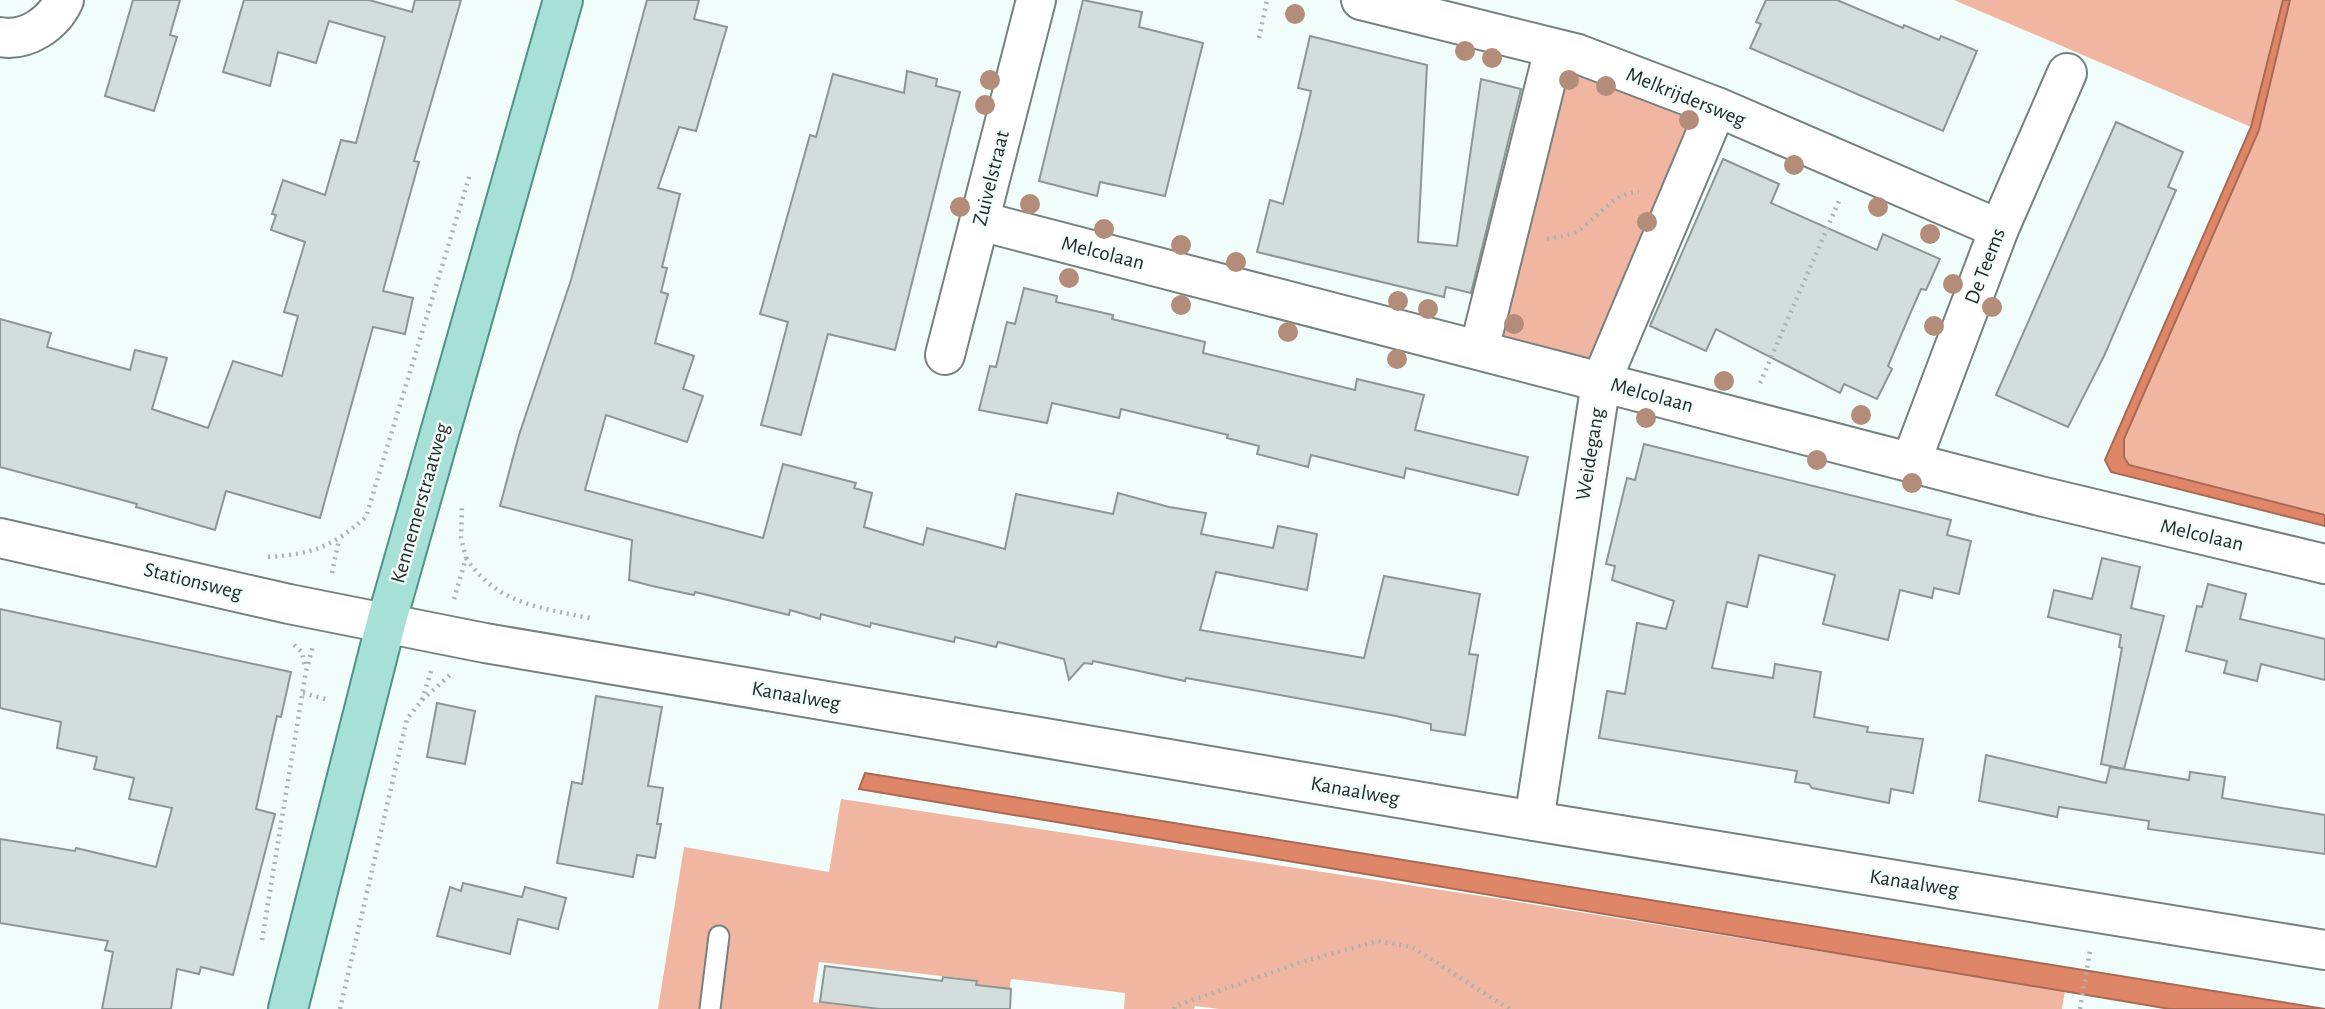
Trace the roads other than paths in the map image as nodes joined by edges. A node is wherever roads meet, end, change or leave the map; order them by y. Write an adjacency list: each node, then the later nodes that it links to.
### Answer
1 (64, 0): 5 (street)
2 (563, 0): 17 (main road, Kennemerstraatweg)
3 (1036, 0): 9 (street, Zuivelstraat)
4 (1361, 0): 6 (street, Melkrijdersweg)
5 (7, 38)
6 (1554, 49): 8 (street, Melkrijdersweg); 11 (street)
7 (2067, 74): 10 (street, De Teems)
8 (1717, 107): 10 (street, Melkrijdersweg); 13 (street, Weidegang)
9 (980, 221): 11 (street, Melcolaan); 12 (street, Zuivelstraat)
10 (1999, 229): 14 (street, De Teems)
11 (1479, 350): 13 (street, Melcolaan)
12 (945, 355)
13 (1601, 382): 14 (street, Melcolaan); 18 (street, Weidegang)
14 (1912, 463): 16 (street, Melcolaan)
15 (0, 538): 17 (street, Stationsweg)
16 (2325, 564)
17 (386, 623): 18 (street, Kanaalweg); 21 (main road, Kennemerstraatweg)
18 (1534, 821): 20 (street, Kanaalweg)
19 (719, 936): 22 (lane)
20 (2325, 950)
21 (288, 1009)
22 (710, 1009)

